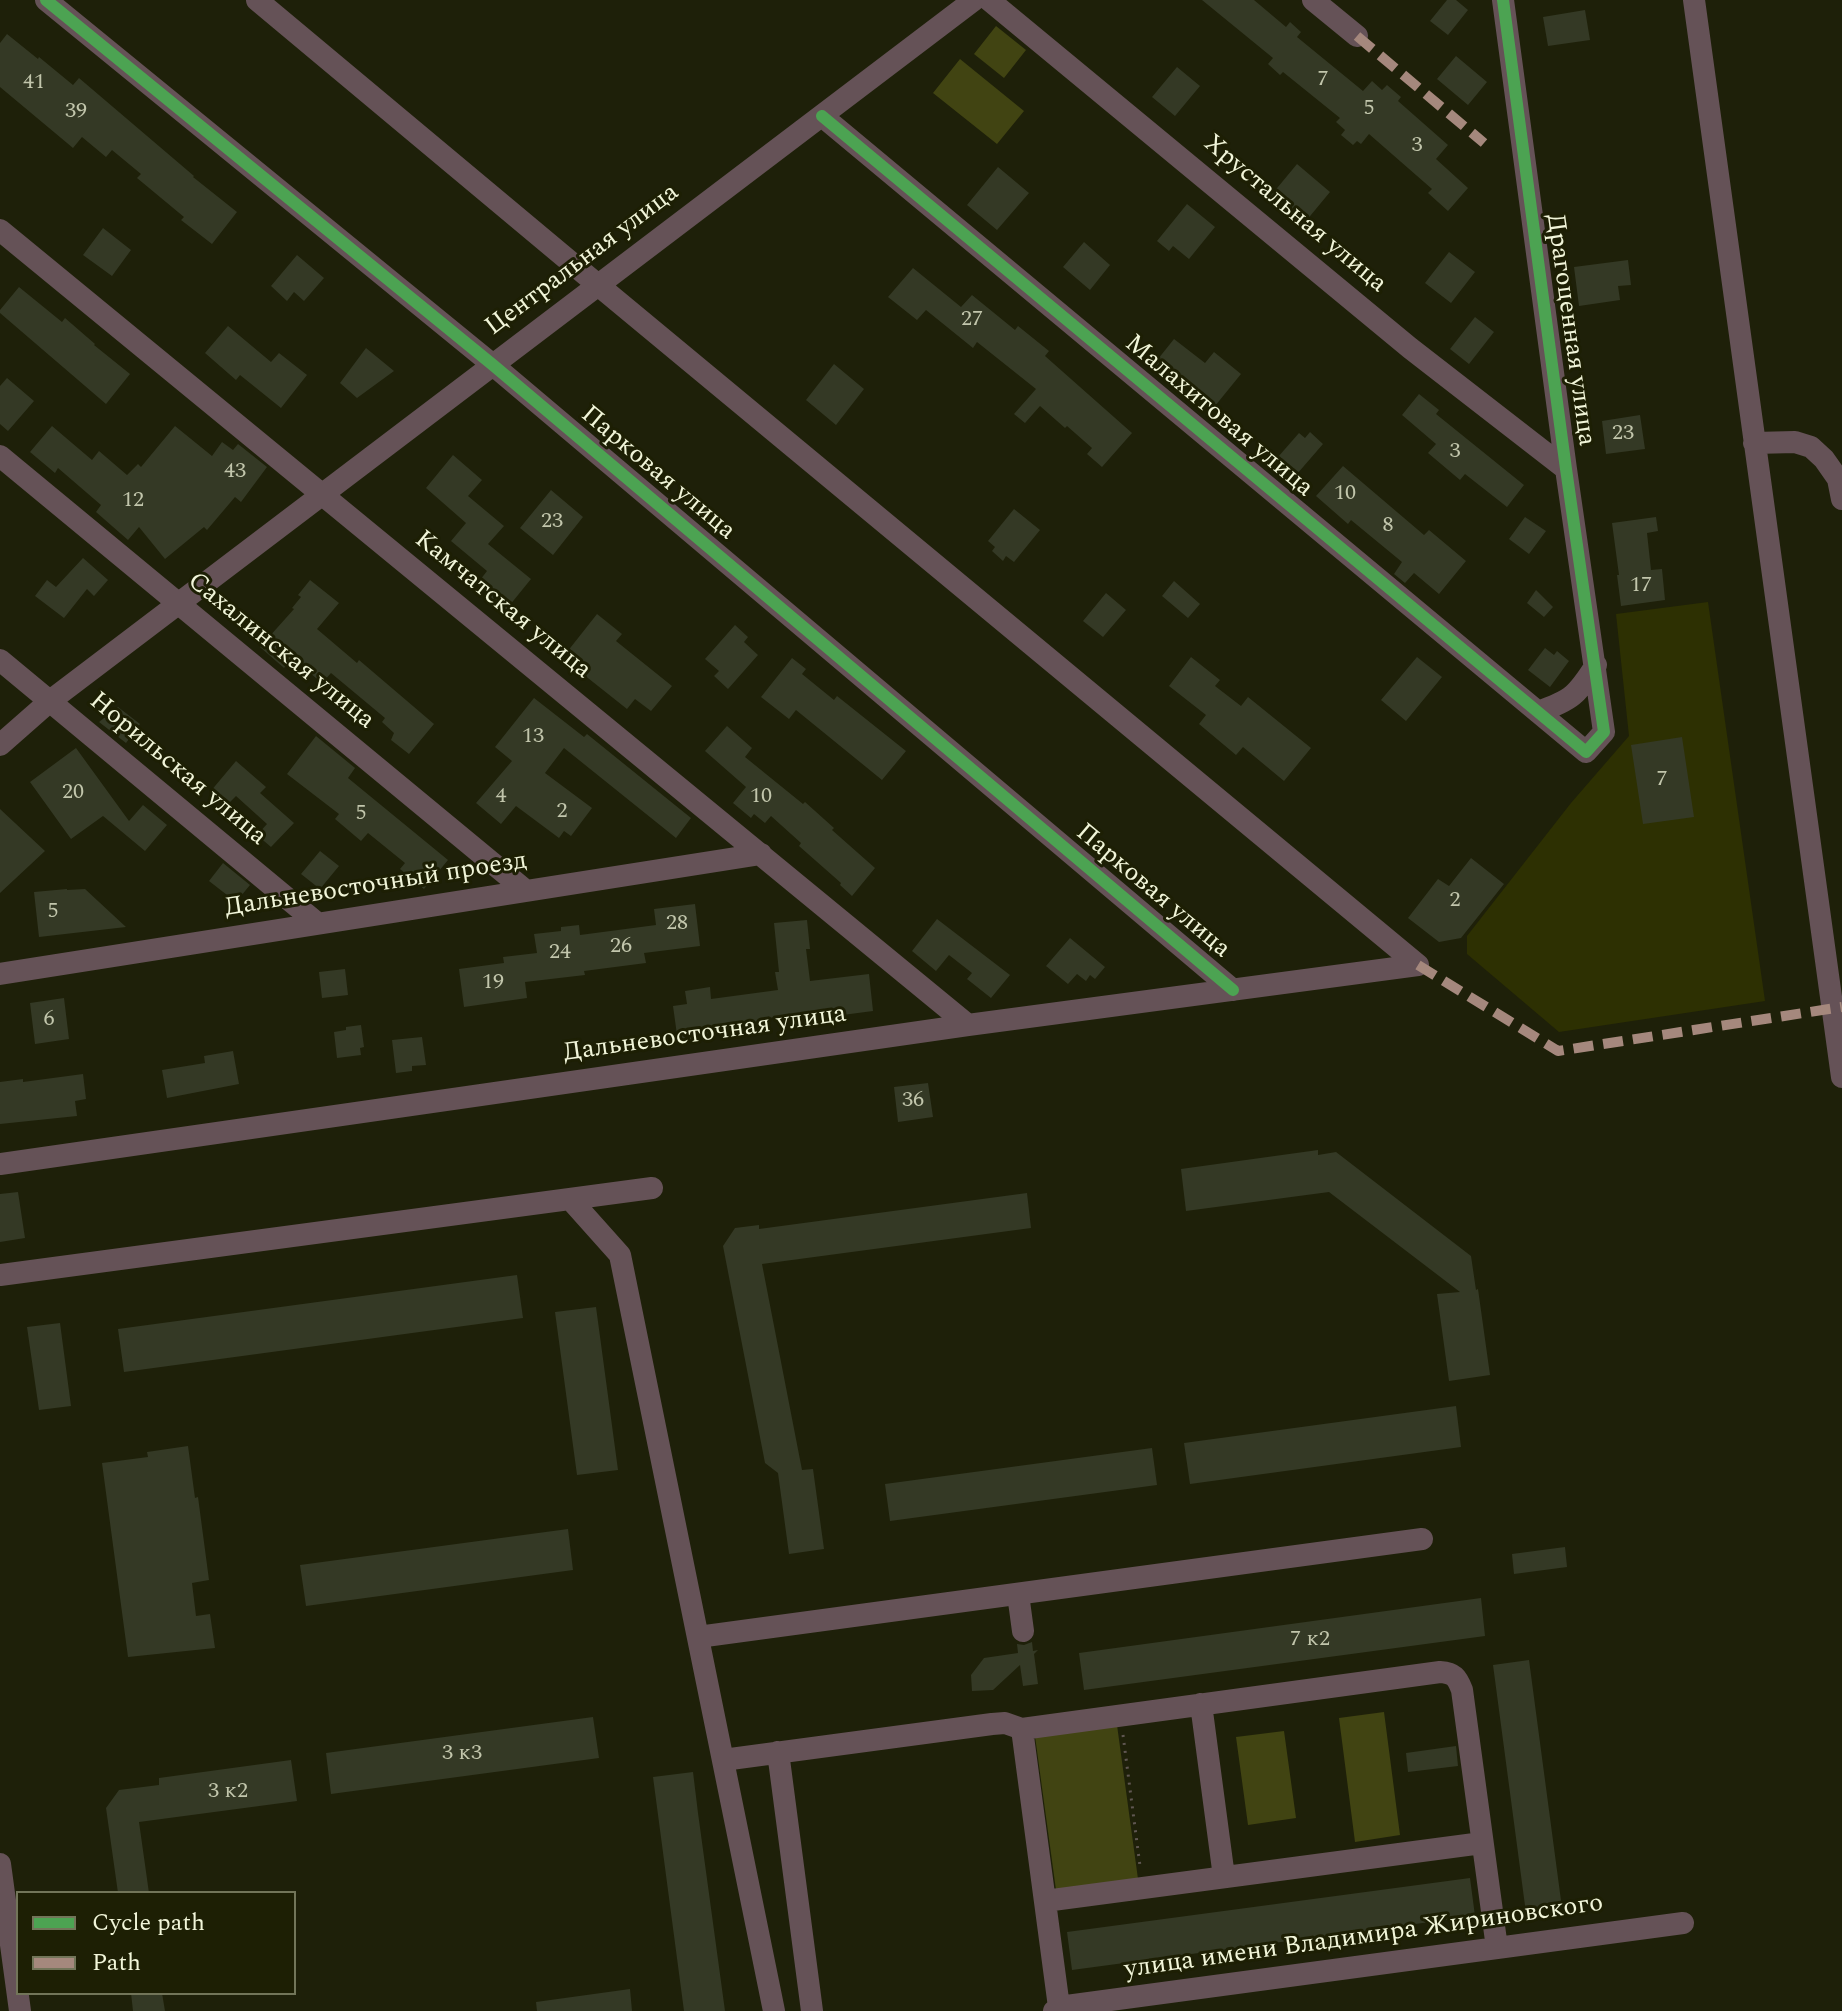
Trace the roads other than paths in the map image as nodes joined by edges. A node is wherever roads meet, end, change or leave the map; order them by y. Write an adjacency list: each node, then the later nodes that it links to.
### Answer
1 (46, 0): 12 (street, Парковая улица)
2 (257, 0): 11 (street)
3 (974, 0): 9 (street, Центральная улица)
4 (989, 0): 15 (street, Хрустальная улица)
5 (1313, 0): 8 (street)
6 (1503, 0): 15 (street, Драгоценная улица)
7 (1694, 0): 13 (street)
8 (1357, 36)
9 (822, 116): 11 (street, Центральная улица); 22 (street, Малахитовая улица)
10 (0, 230): 16 (street, Камчатская улица)
11 (598, 285): 12 (street, Центральная улица); 28 (street, Дальневосточная улица)
12 (493, 365): 16 (street, Центральная улица); 28 (street, Парковая улица)
13 (1754, 443): 17 (street); 30 (street)
14 (0, 456): 18 (street, Сахалинская улица)
15 (1566, 469): 20 (street, Драгоценная улица)
16 (322, 495): 18 (street, Центральная улица); 24 (street, Камчатская улица)
17 (1842, 499)
18 (177, 605): 21 (street, Центральная улица); 25 (street, Сахалинская улица)
19 (0, 660): 21 (street, Норильская улица)
20 (1596, 665): 22 (street); 22 (street, Малахитовая улица)
21 (50, 701): 23 (street, Центральная улица); 26 (street, Норильская улица)
22 (1538, 712)
23 (0, 745)
24 (761, 854): 25 (street, Дальневосточный проезд); 29 (street, Камчатская улица)
25 (525, 890): 26 (street, Дальневосточный проезд)
26 (317, 923): 27 (street, Дальневосточный проезд)
27 (0, 974)
28 (1233, 990): 29 (street, Дальневосточная улица)
29 (968, 1025): 31 (street, Дальневосточная улица)
30 (1842, 1077)
31 (0, 1164)
32 (652, 1188): 33 (street)
33 (570, 1199): 34 (street); 38 (street)
34 (0, 1275)
35 (1422, 1539): 36 (street)
36 (1018, 1594): 37 (street); 38 (street)
37 (1023, 1631)
38 (698, 1637): 42 (street)
39 (1201, 1704): 40 (street); 43 (street); 45 (street)
40 (1022, 1729): 41 (street); 46 (street)
41 (778, 1752): 42 (street); 52 (street)
42 (723, 1760): 51 (street)
43 (1482, 1843): 45 (street); 48 (street)
44 (0, 1864): 49 (street)
45 (1224, 1877): 46 (street)
46 (1045, 1901): 50 (street)
47 (1683, 1923): 48 (street, улица имени Владимира Жириновского)
48 (1497, 1948): 50 (street, улица имени Владимира Жириновского)
49 (16, 1982)
50 (1057, 2009)
51 (774, 2011)
52 (812, 2011)

